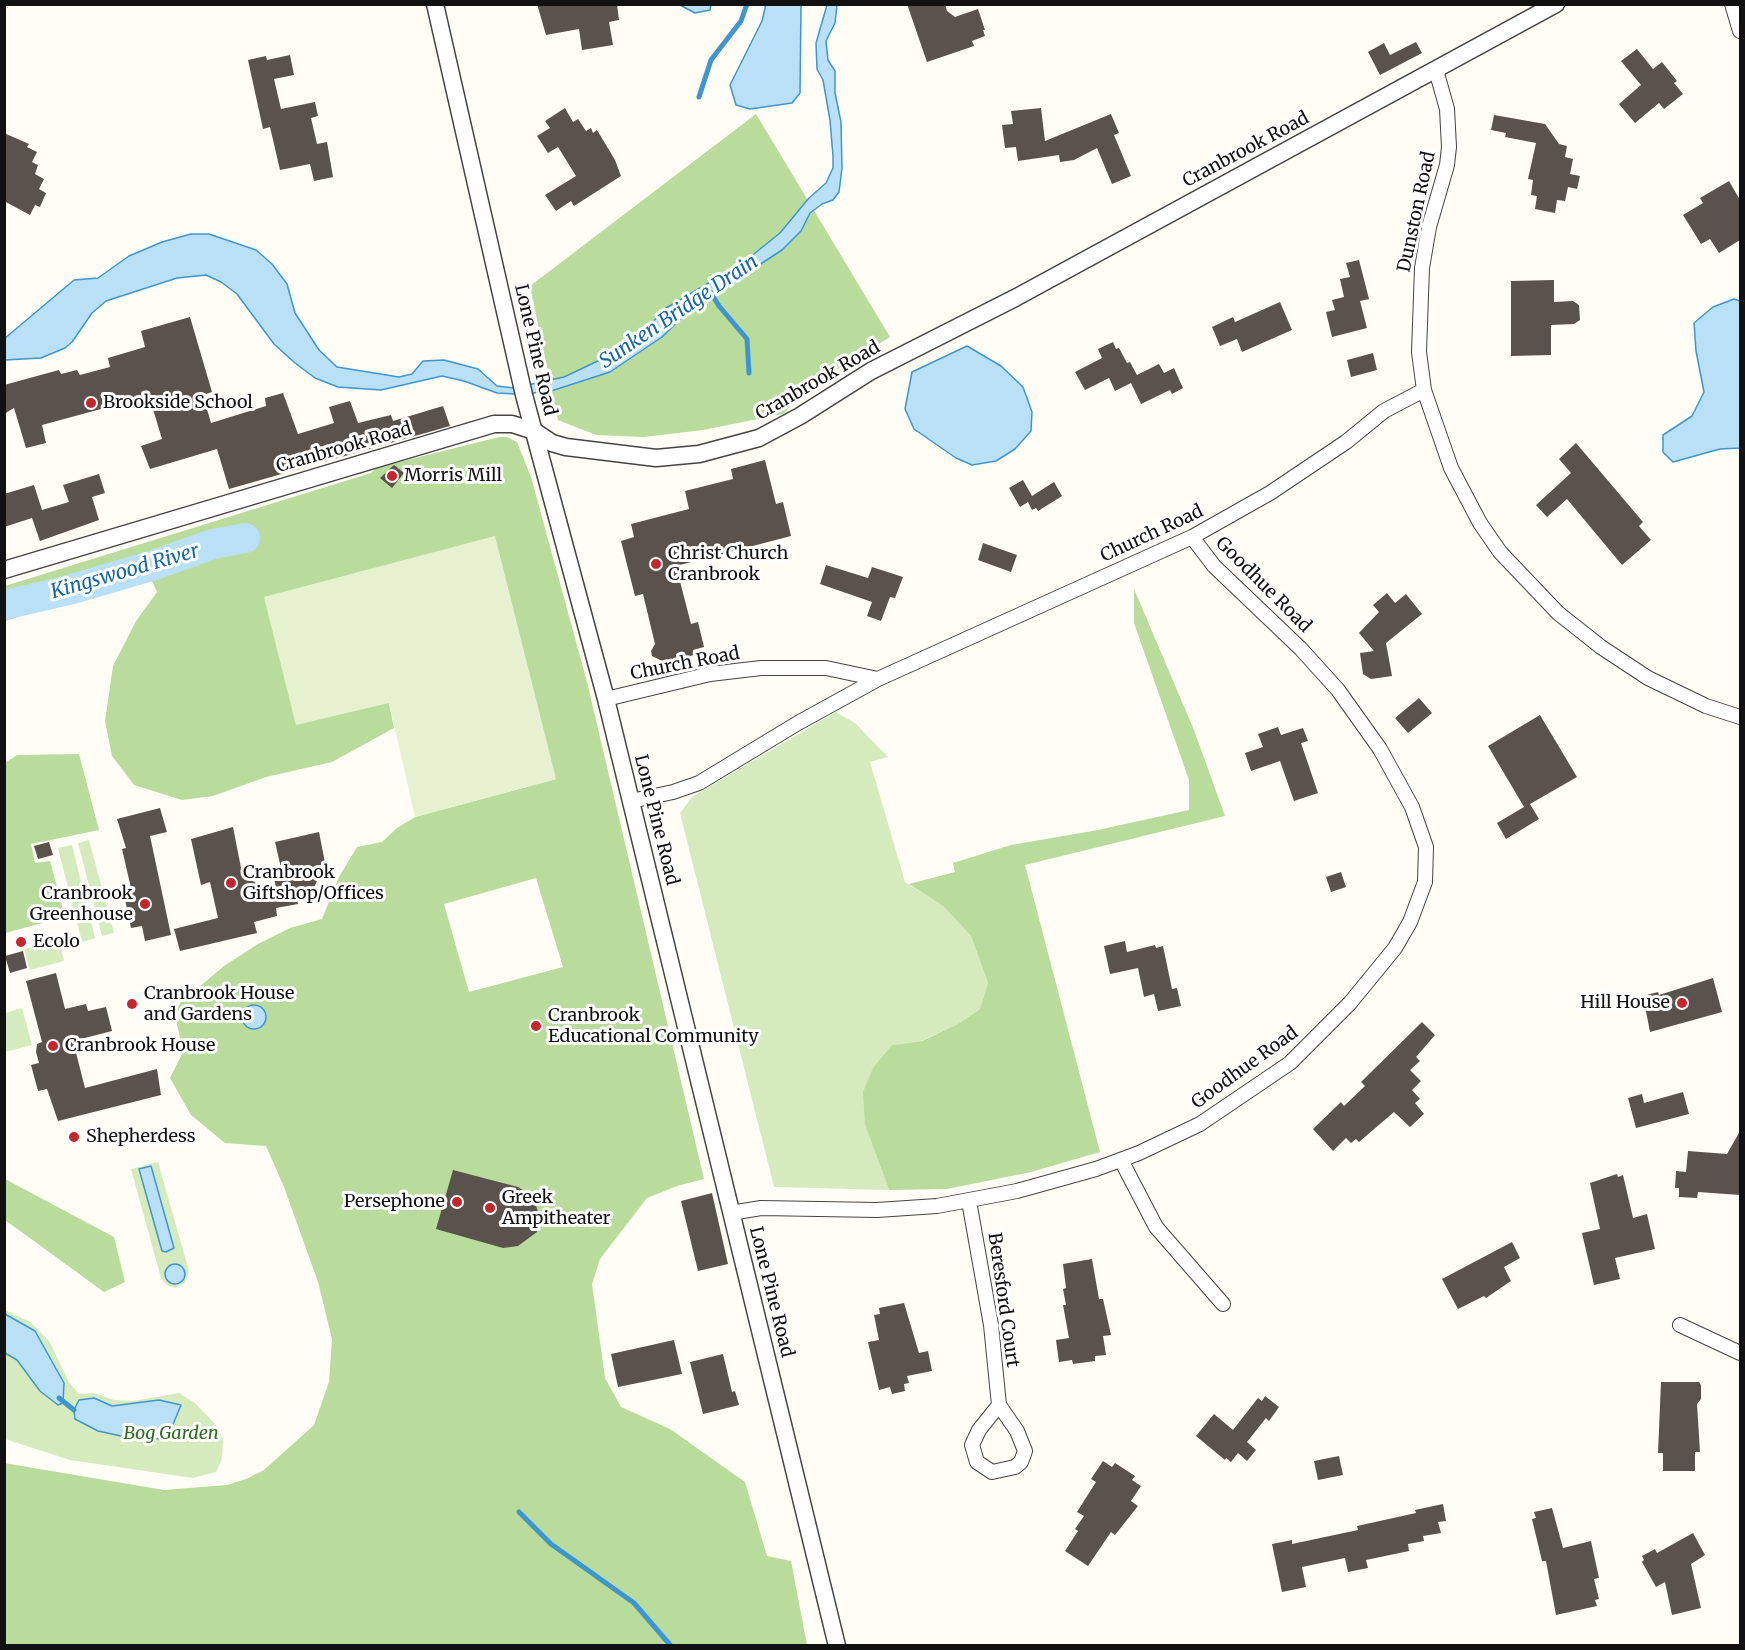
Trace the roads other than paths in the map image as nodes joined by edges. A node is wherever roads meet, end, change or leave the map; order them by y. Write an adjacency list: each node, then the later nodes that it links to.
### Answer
1 (435, 4): 7 (street, Lone Pine Road)
2 (1556, 4): 5 (street, Cranbrook Road)
3 (1732, 4): 4 (street)
4 (1740, 31)
5 (1436, 70): 6 (street, Dunston Road); 7 (street, Cranbrook Road)
6 (1424, 390): 8 (street, Church Road); 12 (street, Dunston Road)
7 (534, 431): 9 (street, Cranbrook Road); 11 (street, Lone Pine Road)
8 (1192, 537): 10 (street, Church Road); 14 (street, Goodhue Road)
9 (4, 570)
10 (878, 679): 11 (street, Church Road); 13 (street, Church Road)
11 (606, 699): 13 (street, Lone Pine Road)
12 (1740, 717)
13 (631, 801): 16 (street, Lone Pine Road)
14 (1121, 1160): 15 (street, Goodhue Road); 17 (street)
15 (969, 1201): 16 (street, Goodhue Road); 20 (street, Beresford Court)
16 (731, 1213): 21 (street, Lone Pine Road)
17 (1222, 1304)
18 (1680, 1325): 19 (street)
19 (1740, 1353)
20 (999, 1405): 20 (street, Beresford Court)
21 (837, 1646)

